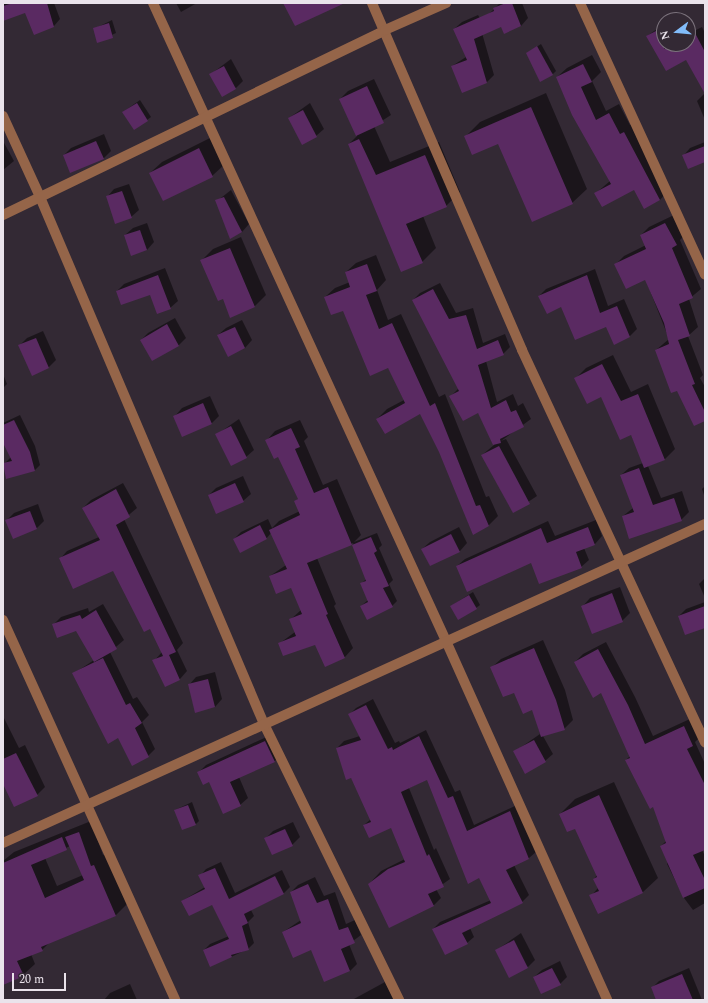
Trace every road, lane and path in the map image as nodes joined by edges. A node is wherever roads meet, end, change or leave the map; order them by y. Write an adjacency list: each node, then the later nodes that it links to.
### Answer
1 (153, 3): 7 (street)
2 (372, 3): 5 (street)
3 (446, 3): 5 (street)
4 (580, 3): 10 (street)
5 (385, 30): 7 (street); 12 (street)
6 (3, 116): 8 (street)
7 (206, 118): 8 (street); 14 (street)
8 (40, 197): 9 (street); 15 (street)
9 (3, 215)
10 (705, 275)
11 (705, 524): 12 (street)
12 (620, 562): 14 (street); 16 (street)
13 (3, 620): 17 (street)
14 (446, 641): 15 (street); 21 (street)
15 (264, 724): 17 (street); 20 (street)
16 (705, 742)
17 (85, 805): 18 (street); 19 (street)
18 (3, 843)
19 (175, 1000)
20 (399, 1000)
21 (607, 1000)

